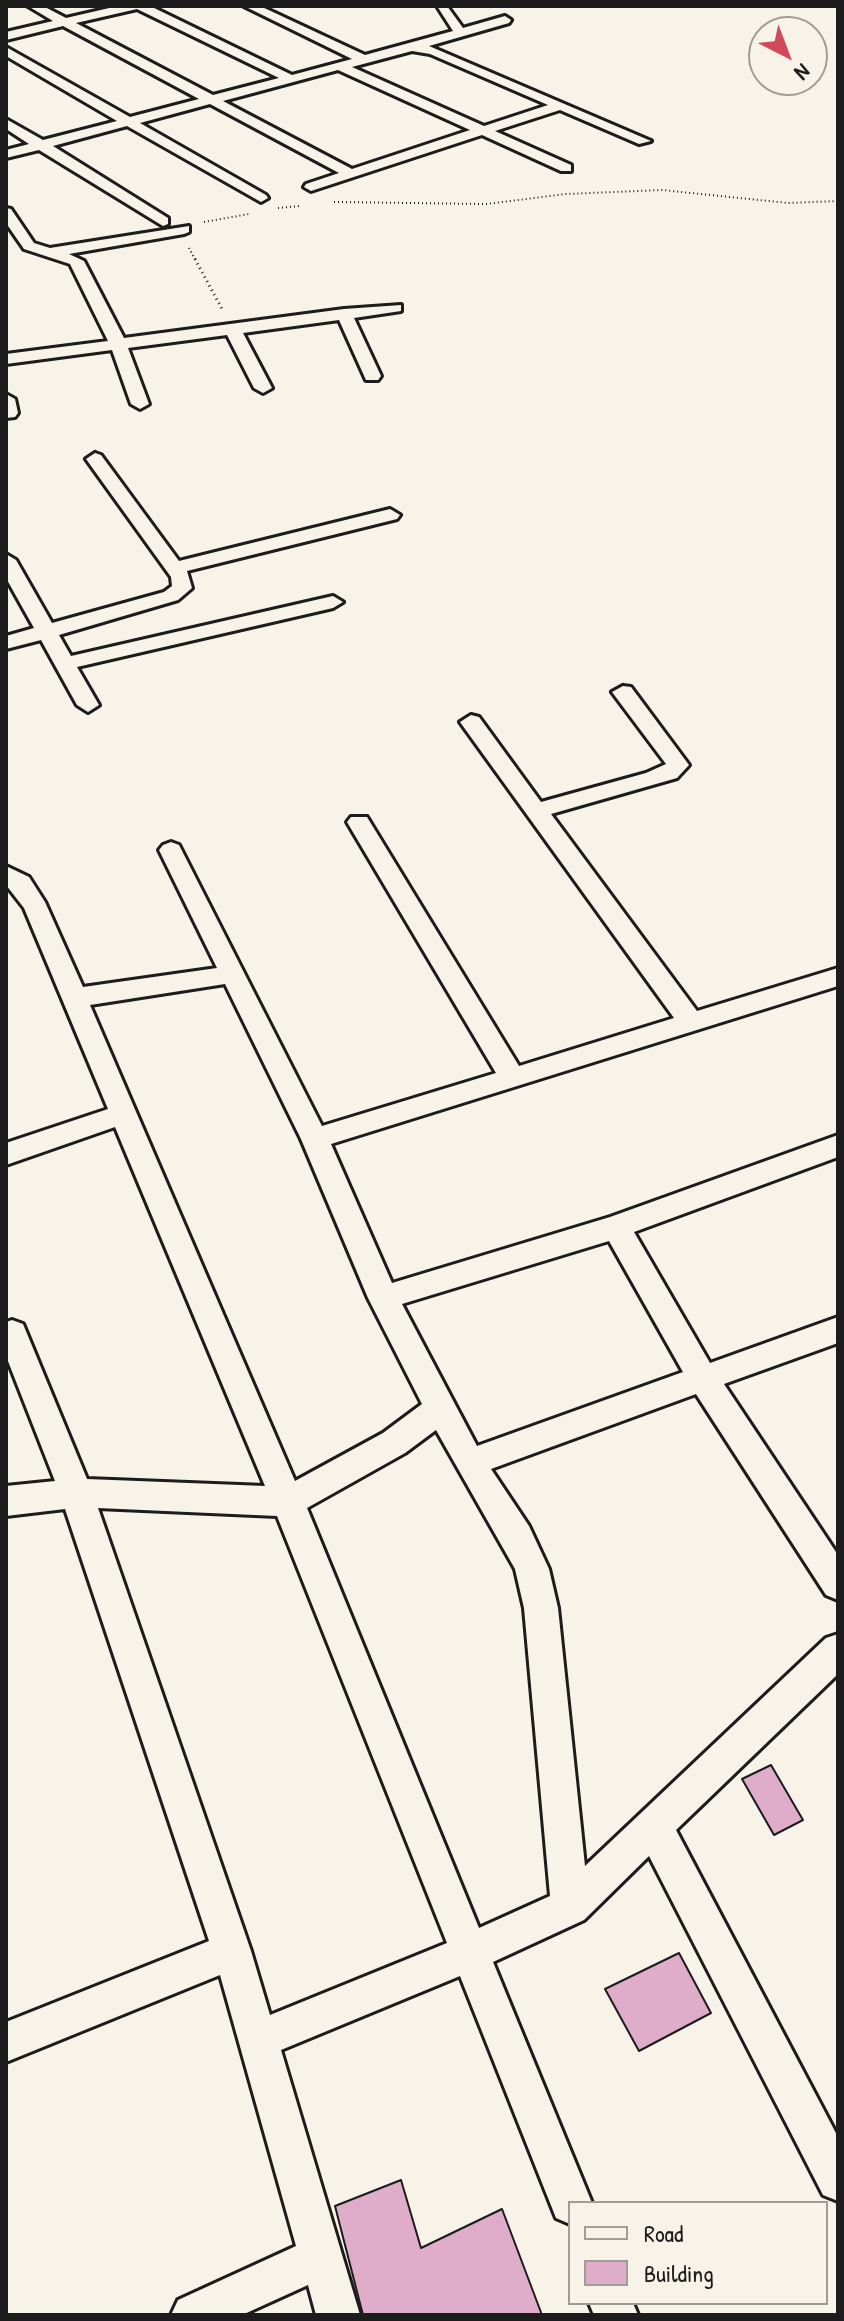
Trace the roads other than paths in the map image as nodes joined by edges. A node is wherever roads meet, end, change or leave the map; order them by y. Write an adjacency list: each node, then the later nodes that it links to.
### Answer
1 (34, 6): 7 (street)
2 (134, 6): 7 (street)
3 (140, 6): 14 (street)
4 (250, 6): 12 (street)
5 (442, 8): 8 (street)
6 (505, 20): 8 (street)
7 (66, 22): 9 (street); 15 (street)
8 (460, 33): 10 (street)
9 (6, 36)
10 (412, 47): 12 (street); 16 (street)
11 (6, 51): 17 (street)
12 (362, 59): 13 (street)
13 (339, 66): 14 (street); 19 (street)
14 (291, 79): 15 (street)
15 (208, 99): 17 (street); 24 (street)
16 (558, 106): 19 (street); 20 (street)
17 (129, 122): 21 (street); 26 (street)
18 (6, 123): 21 (street)
19 (482, 131): 23 (street); 24 (street)
20 (644, 141)
21 (42, 145): 22 (street); 28 (street)
22 (6, 154)
23 (566, 168)
24 (351, 174): 25 (street)
25 (311, 187)
26 (265, 204)
27 (6, 212): 30 (street)
28 (163, 221)
29 (184, 229): 32 (street)
30 (29, 246): 31 (street); 32 (street)
31 (6, 248)
32 (48, 253): 36 (street)
33 (395, 308): 34 (street)
34 (344, 314): 35 (street); 38 (street)
35 (232, 328): 36 (street); 39 (street)
36 (118, 343): 37 (street); 40 (street)
37 (6, 359)
38 (372, 376)
39 (263, 388)
40 (140, 404)
41 (95, 459): 44 (street)
42 (390, 515): 44 (street)
43 (6, 560): 45 (street)
44 (174, 568): 47 (street)
45 (15, 595): 47 (street)
46 (333, 602): 49 (street)
47 (46, 634): 48 (street); 49 (street)
48 (6, 643)
49 (64, 664): 51 (street)
50 (623, 692): 53 (street)
51 (88, 705)
52 (471, 722): 53 (street)
53 (536, 811): 60 (street)
54 (359, 822): 61 (street)
55 (171, 850): 57 (street)
56 (6, 874): 59 (street)
57 (233, 974): 59 (street); 63 (street)
58 (838, 977): 60 (street)
59 (73, 998): 62 (street)
60 (691, 1023): 61 (street)
61 (512, 1077): 63 (street)
62 (121, 1115): 65 (street); 75 (street)
63 (315, 1139): 67 (street)
64 (838, 1146): 66 (street)
65 (6, 1154)
66 (616, 1227): 67 (street); 70 (street)
67 (383, 1298): 71 (street)
68 (8, 1327): 73 (street)
69 (838, 1330): 70 (street)
70 (702, 1377): 72 (street); 76 (street)
71 (442, 1407): 72 (street); 75 (street)
72 (469, 1463): 79 (street)
73 (76, 1493): 74 (street); 75 (street); 80 (street)
74 (6, 1501)
75 (288, 1502): 81 (street)
76 (838, 1584)
77 (838, 1650): 78 (street)
78 (654, 1826): 79 (street); 84 (street)
79 (570, 1906): 81 (street)
80 (232, 1951): 82 (street); 83 (street)
81 (471, 1952): 82 (street); 85 (street)
82 (258, 2040): 86 (street)
83 (6, 2042)
84 (838, 2180)
85 (570, 2201)
86 (321, 2257): 87 (street); 88 (street)
87 (193, 2315)
88 (338, 2315)

